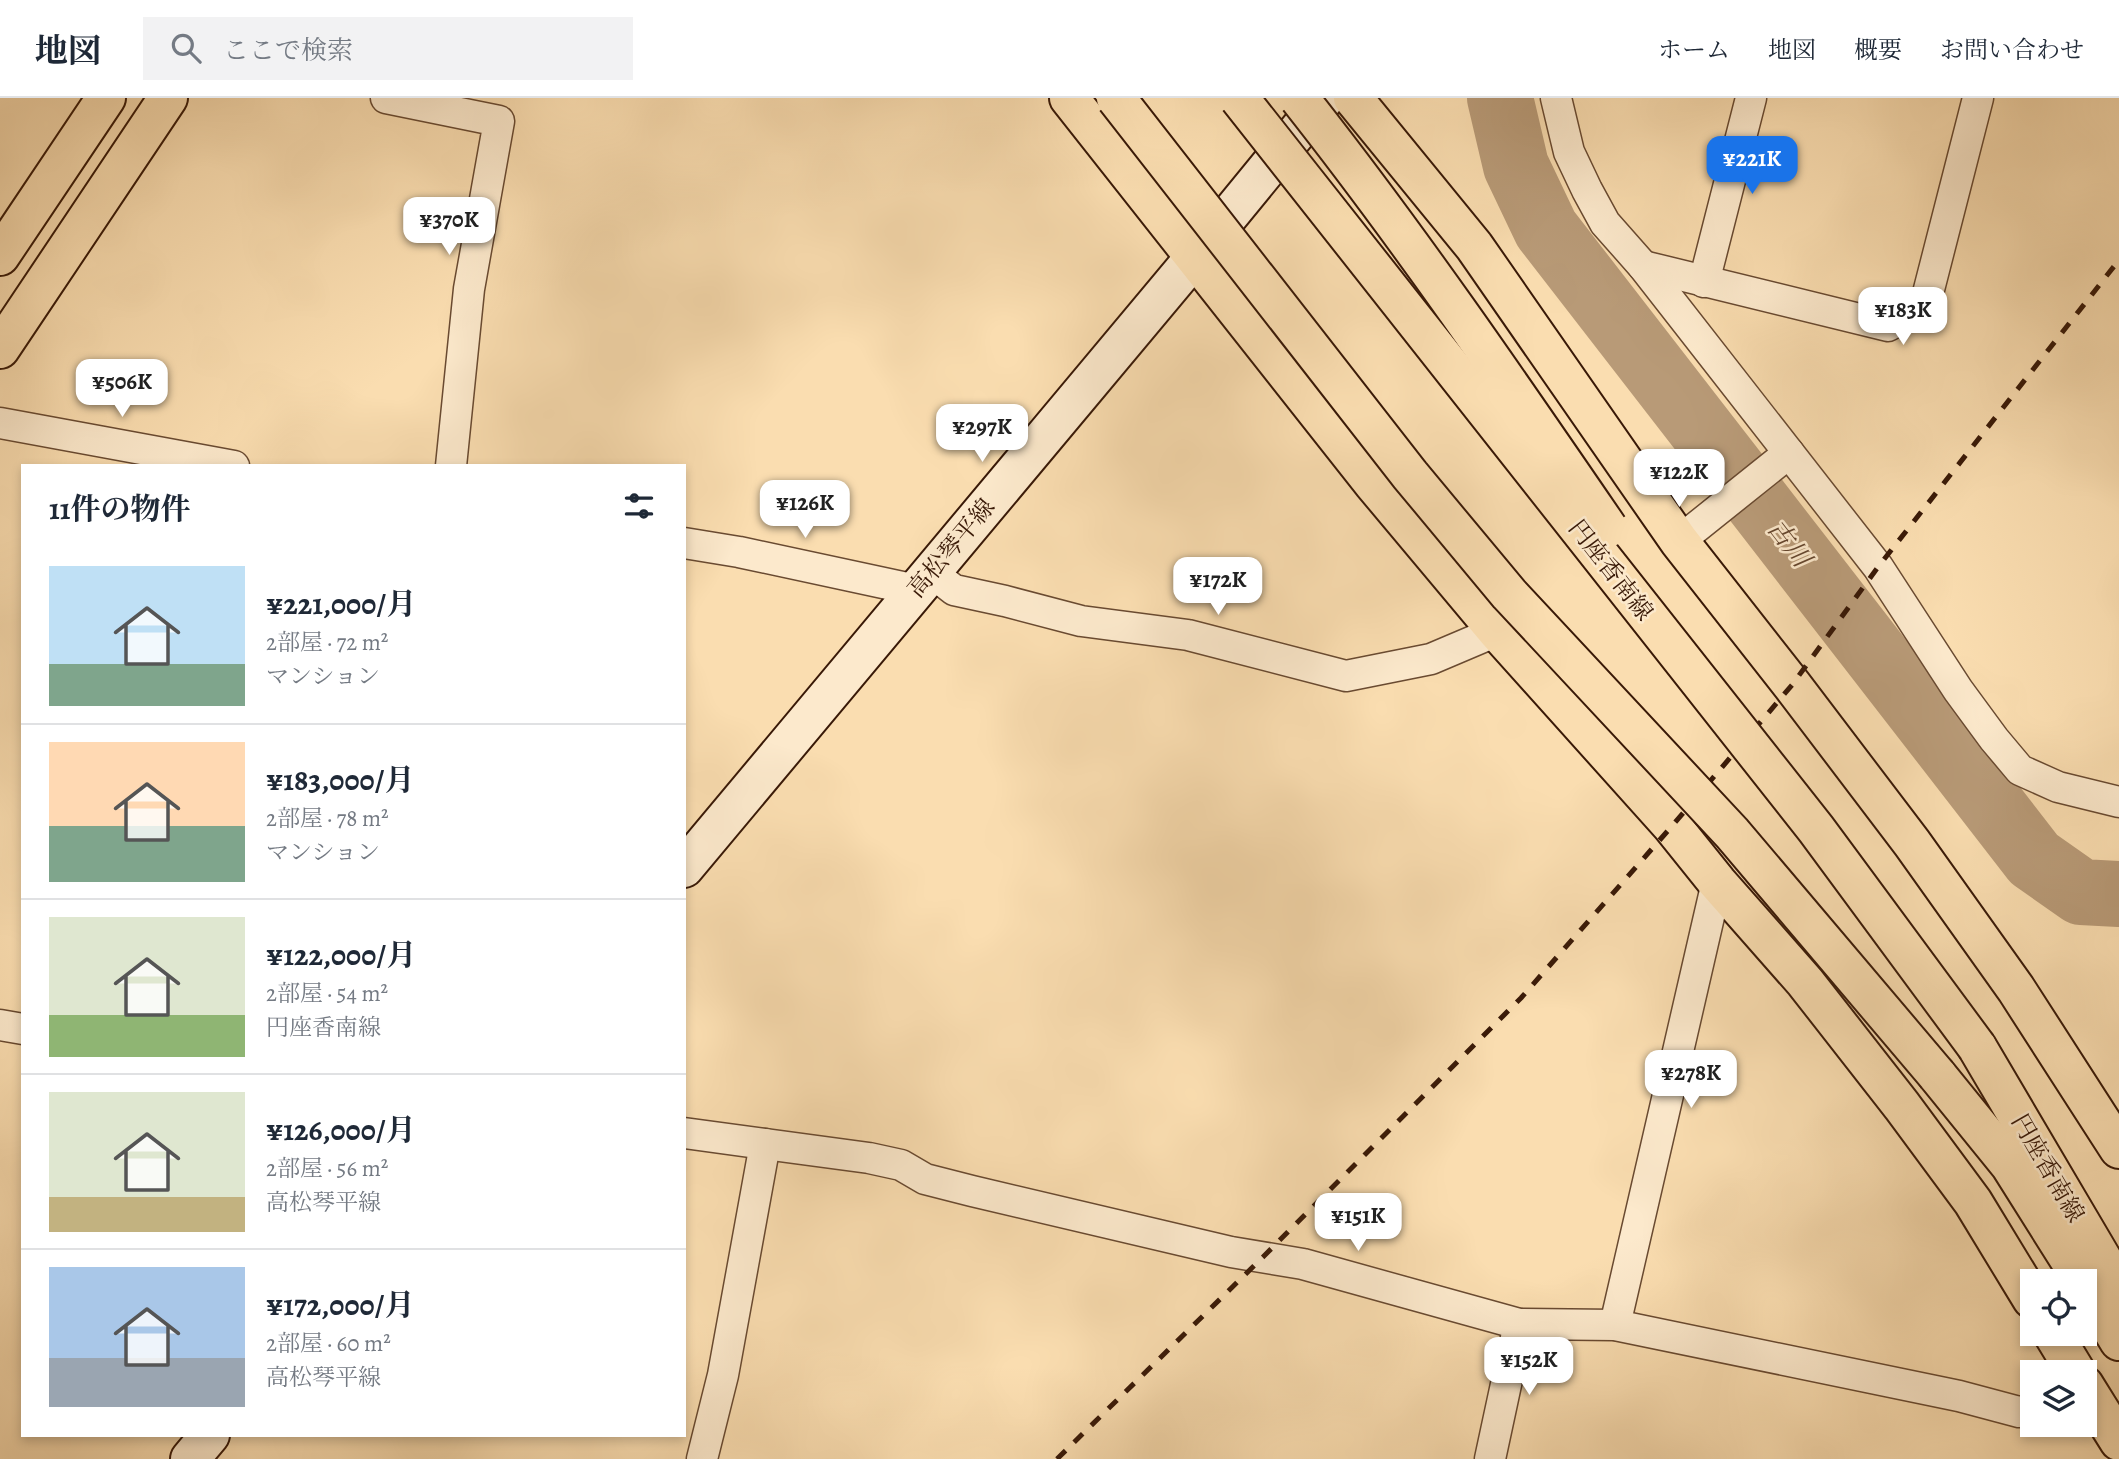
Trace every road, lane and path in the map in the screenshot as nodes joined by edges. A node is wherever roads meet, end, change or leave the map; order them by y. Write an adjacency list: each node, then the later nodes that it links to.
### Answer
1 (106, 98): 13 (main road)
2 (169, 98): 17 (main road)
3 (386, 98): 21 (street)
4 (1069, 98): 14 (main road)
5 (1116, 98): 37 (main road, bridge)
6 (1238, 98): 27 (main road, 円座香南線, bridge)
7 (1299, 98): 27 (main road, bridge)
8 (1325, 98): 14 (main road, 高松琴平線)
9 (1353, 98): 22 (main road)
10 (1556, 98): 15 (street)
11 (1751, 98): 16 (street)
12 (1978, 98): 16 (street)
13 (0, 256)
14 (1194, 258): 24 (main road, 高松琴平線); 25 (main road)
15 (1643, 266): 16 (street); 19 (street)
16 (1704, 282)
17 (0, 349)
18 (0, 423): 20 (street)
19 (1783, 459): 22 (street); 26 (street)
20 (223, 464)
21 (451, 464)
22 (1679, 541): 35 (main road)
23 (686, 543): 24 (street)
24 (924, 581): 25 (street); 28 (main road, 高松琴平線)
25 (1497, 631): 29 (main road)
26 (2119, 802)
27 (1816, 829): 32 (main road, 円座香南線, bridge)
28 (686, 866)
29 (1717, 882): 38 (main road); 42 (street)
30 (0, 1025): 31 (street)
31 (21, 1029)
32 (1977, 1047): 36 (main road, 円座香南線); 39 (main road, 円座香南線)
33 (686, 1133): 34 (street)
34 (765, 1144): 41 (street); 49 (street)
35 (2119, 1149)
36 (2119, 1248)
37 (2076, 1269)
38 (2020, 1279)
39 (2119, 1288)
40 (2097, 1304): 43 (main road)
41 (1519, 1324): 42 (street); 50 (street)
42 (1615, 1325): 45 (street)
43 (2119, 1341)
44 (2097, 1406): 47 (main road)
45 (2020, 1412)
46 (208, 1437): 48 (main road)
47 (2119, 1441)
48 (190, 1459)
49 (702, 1459)
50 (1490, 1459)

